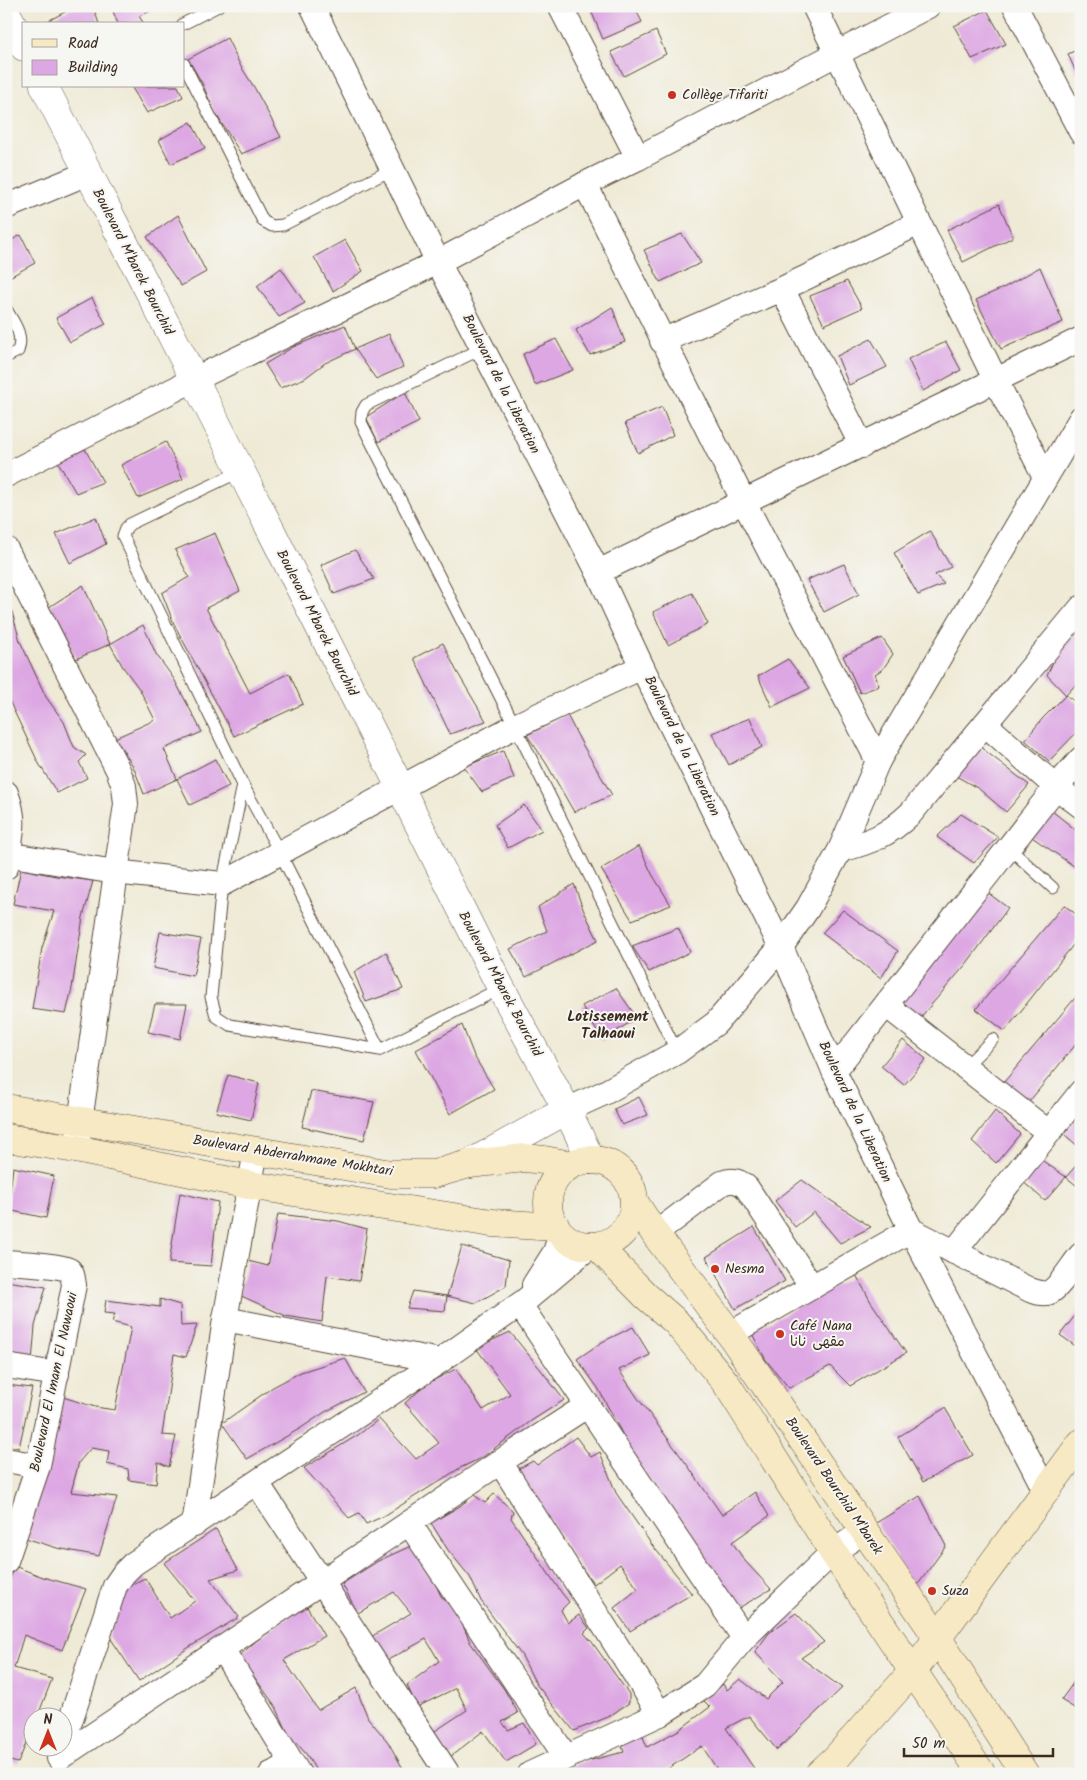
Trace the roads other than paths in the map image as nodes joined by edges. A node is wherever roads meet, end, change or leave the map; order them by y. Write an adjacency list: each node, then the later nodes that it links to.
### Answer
1 (218, 6): 8 (lane)
2 (312, 6): 15 (street, Boulevard de la Liberation)
3 (560, 6): 14 (street)
4 (814, 6): 10 (street)
5 (928, 6): 10 (street)
6 (1015, 6): 13 (street)
7 (6, 12): 9 (street)
8 (185, 23)
9 (22, 43)
10 (838, 54): 14 (street); 19 (street)
11 (185, 66): 15 (lane)
12 (45, 88): 16 (street, Boulevard M'barek Bourchid)
13 (1081, 132)
14 (638, 158): 17 (street)
15 (393, 170): 20 (street, Boulevard de la Liberation)
16 (88, 173): 18 (street); 28 (street, Boulevard M'barek Bourchid)
17 (585, 184): 20 (street); 24 (street)
18 (6, 207)
19 (919, 223): 21 (street); 27 (street)
20 (438, 262): 25 (street, Boulevard de la Liberation); 28 (street)
21 (782, 289): 24 (street); 30 (street)
22 (6, 308): 26 (lane)
23 (1081, 339): 27 (street)
24 (662, 341): 34 (street)
25 (483, 348): 36 (street, Boulevard de la Liberation); 40 (lane)
26 (6, 357)
27 (995, 379): 30 (street); 33 (street)
28 (193, 380): 31 (street, Boulevard M'barek Bourchid); 32 (street)
29 (1081, 418): 33 (street)
30 (862, 446): 34 (street)
31 (241, 471): 43 (lane); 45 (street, Boulevard M'barek Bourchid)
32 (6, 475)
33 (1045, 477): 42 (street)
34 (744, 502): 36 (street); 42 (street)
35 (9, 559): 52 (street)
36 (598, 572): 38 (street, Boulevard de la Liberation)
37 (1081, 608): 39 (street)
38 (642, 667): 40 (street); 55 (street, Boulevard de la Liberation)
39 (985, 724): 44 (street); 49 (street)
40 (515, 726): 45 (street); 60 (lane)
41 (1081, 758): 44 (street)
42 (878, 761): 49 (street)
43 (243, 785): 50 (lane); 53 (lane)
44 (1056, 787): 47 (street); 48 (street)
45 (400, 789): 50 (street); 56 (street, Boulevard M'barek Bourchid)
46 (6, 793): 51 (street)
47 (1081, 806)
48 (1009, 848): 54 (lane); 57 (street)
49 (840, 850): 55 (street)
50 (280, 853): 53 (street); 59 (lane)
51 (7, 858): 52 (street)
52 (115, 872): 53 (street); 66 (street)
53 (222, 884): 59 (lane)
54 (1053, 888)
55 (781, 947): 60 (street); 62 (street, Boulevard de la Liberation)
56 (501, 988): 59 (lane); 65 (street, Boulevard M'barek Bourchid)
57 (886, 1005): 61 (street); 62 (street)
58 (993, 1039): 61 (lane)
59 (380, 1050)
60 (677, 1052): 65 (street)
61 (964, 1068): 67 (street)
62 (834, 1071): 76 (street, Boulevard de la Liberation)
63 (1081, 1092): 67 (street)
64 (6, 1108): 66 (main road, Boulevard Abderrahmane Mokhtari)
65 (566, 1110): 71 (street, Boulevard M'barek Bourchid); 72 (street, Boulevard Abderrahmane Mokhtari)
66 (80, 1121): 69 (street); 70 (main road, Boulevard Abderrahmane Mokhtari)
67 (1048, 1132): 79 (street)
68 (6, 1138): 69 (main road)
69 (76, 1150): 73 (main road)
70 (256, 1151): 72 (main road, Boulevard Abderrahmane Mokhtari); 73 (street)
71 (581, 1162): 72 (main road); 74 (main road); 75 (main road)
72 (469, 1164)
73 (249, 1185): 75 (main road); 84 (street)
74 (635, 1203): 77 (main road, Boulevard Bourchid M'barek); 78 (main road)
75 (558, 1230): 78 (main road); 83 (street)
76 (911, 1230): 79 (street); 82 (street); 97 (street, Boulevard de la Liberation)
77 (655, 1234): 82 (street); 85 (main road, Boulevard Bourchid M'barek)
78 (593, 1246): 83 (street); 90 (main road)
79 (954, 1252): 80 (street)
80 (1081, 1255)
81 (6, 1262): 89 (street, Boulevard El Imam El Nawaoui)
82 (812, 1287): 85 (street)
83 (523, 1303): 86 (street); 91 (street)
84 (226, 1319): 86 (street); 99 (street)
85 (730, 1334): 87 (main road, Boulevard Bourchid M'barek)
86 (440, 1361): 96 (street)
87 (751, 1365): 90 (main road); 100 (main road, Boulevard Bourchid M'barek)
88 (6, 1366): 89 (street)
89 (57, 1374): 95 (street, Boulevard El Imam El Nawaoui)
90 (726, 1383): 101 (main road)
91 (588, 1405): 94 (street); 104 (street)
92 (1081, 1443): 97 (main road)
93 (6, 1460): 95 (street)
94 (500, 1462): 98 (street); 108 (street)
95 (38, 1466): 102 (street, Boulevard El Imam El Nawaoui)
96 (257, 1483): 99 (street); 103 (street)
97 (1045, 1490): 105 (main road)
98 (409, 1523): 103 (street); 111 (street)
99 (194, 1525): 109 (street)
100 (864, 1531): 101 (street); 105 (main road, Boulevard Bourchid M'barek)
101 (833, 1552): 104 (street); 107 (main road)
102 (7, 1558)
103 (322, 1582): 106 (street); 114 (street)
104 (744, 1638): 108 (street)
105 (937, 1638): 107 (main road); 118 (main road, Boulevard Bourchid M'barek)
106 (222, 1649): 110 (street); 112 (street)
107 (914, 1670): 116 (main road); 117 (main road)
108 (660, 1714): 111 (street)
109 (72, 1717)
110 (72, 1747)
111 (566, 1757): 115 (street)
112 (296, 1769): 113 (street)
113 (271, 1774)
114 (448, 1774)
115 (530, 1774)
116 (819, 1774)
117 (982, 1774)
118 (1025, 1774)

